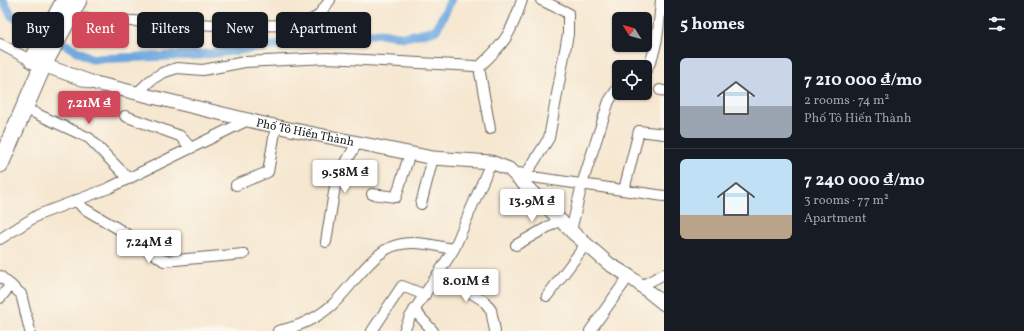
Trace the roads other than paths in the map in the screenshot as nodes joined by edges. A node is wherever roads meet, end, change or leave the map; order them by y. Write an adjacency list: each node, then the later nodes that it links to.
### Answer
1 (64, 0): 7 (main road)
2 (78, 0): 8 (main road)
3 (330, 0): 9 (street)
4 (522, 0): 14 (street)
5 (541, 0): 31 (street)
6 (661, 0): 13 (street)
7 (62, 12)
8 (64, 19)
9 (64, 23)
10 (0, 44): 12 (street)
11 (46, 48): 12 (main road)
12 (39, 60): 15 (street, Phố Tô Hiến Thành); 17 (main road); 23 (main road)
13 (651, 60)
14 (480, 67): 15 (street); 21 (street)
15 (137, 94): 19 (street, Phố Tô Hiến Thành)
16 (612, 96): 33 (street)
17 (24, 108): 29 (main road); 32 (street)
18 (126, 116): 25 (street)
19 (248, 120): 20 (street, Phố Tô Hiến Thành); 25 (street)
20 (276, 126): 24 (street, Phố Tô Hiến Thành); 34 (street)
21 (490, 129)
22 (664, 134): 35 (street)
23 (0, 136)
24 (357, 143): 26 (street, Phố Tô Hiến Thành); 43 (street)
25 (191, 148): 32 (street)
26 (410, 153): 27 (street, Phố Tô Hiến Thành); 36 (street)
27 (433, 158): 28 (street, Phố Tô Hiến Thành); 39 (street)
28 (491, 162): 30 (street, Phố Tô Hiến Thành); 46 (street)
29 (0, 164)
30 (508, 169): 31 (street); 40 (street, Phố Tô Hiến Thành)
31 (524, 176): 33 (street)
32 (129, 179): 38 (street)
33 (582, 184): 35 (street); 41 (street)
34 (236, 185)
35 (624, 190): 37 (street)
36 (372, 194)
37 (664, 196)
38 (76, 200): 42 (street); 47 (street)
39 (421, 204)
40 (560, 220): 41 (street, Phố Tô Hiến Thành); 45 (street)
41 (571, 231): 44 (street, Phố Tô Hiến Thành)
42 (0, 239)
43 (326, 242)
44 (586, 244): 51 (street, Phố Tô Hiến Thành); 55 (street)
45 (516, 245)
46 (454, 249): 48 (street); 60 (street)
47 (244, 254)
48 (440, 273): 54 (street); 64 (street)
49 (664, 274): 53 (street)
50 (0, 276): 52 (street)
51 (629, 276): 53 (street, Phố Tô Hiến Thành); 65 (street)
52 (11, 285): 56 (street); 59 (street)
53 (641, 286): 57 (street, Phố Tô Hiến Thành)
54 (425, 295): 58 (street); 61 (street)
55 (547, 296)
56 (0, 298)
57 (664, 304)
58 (414, 310): 62 (street); 63 (street)
59 (30, 331)
60 (278, 331)
61 (372, 331)
62 (404, 331)
63 (433, 331)
64 (495, 331)
65 (590, 331)

